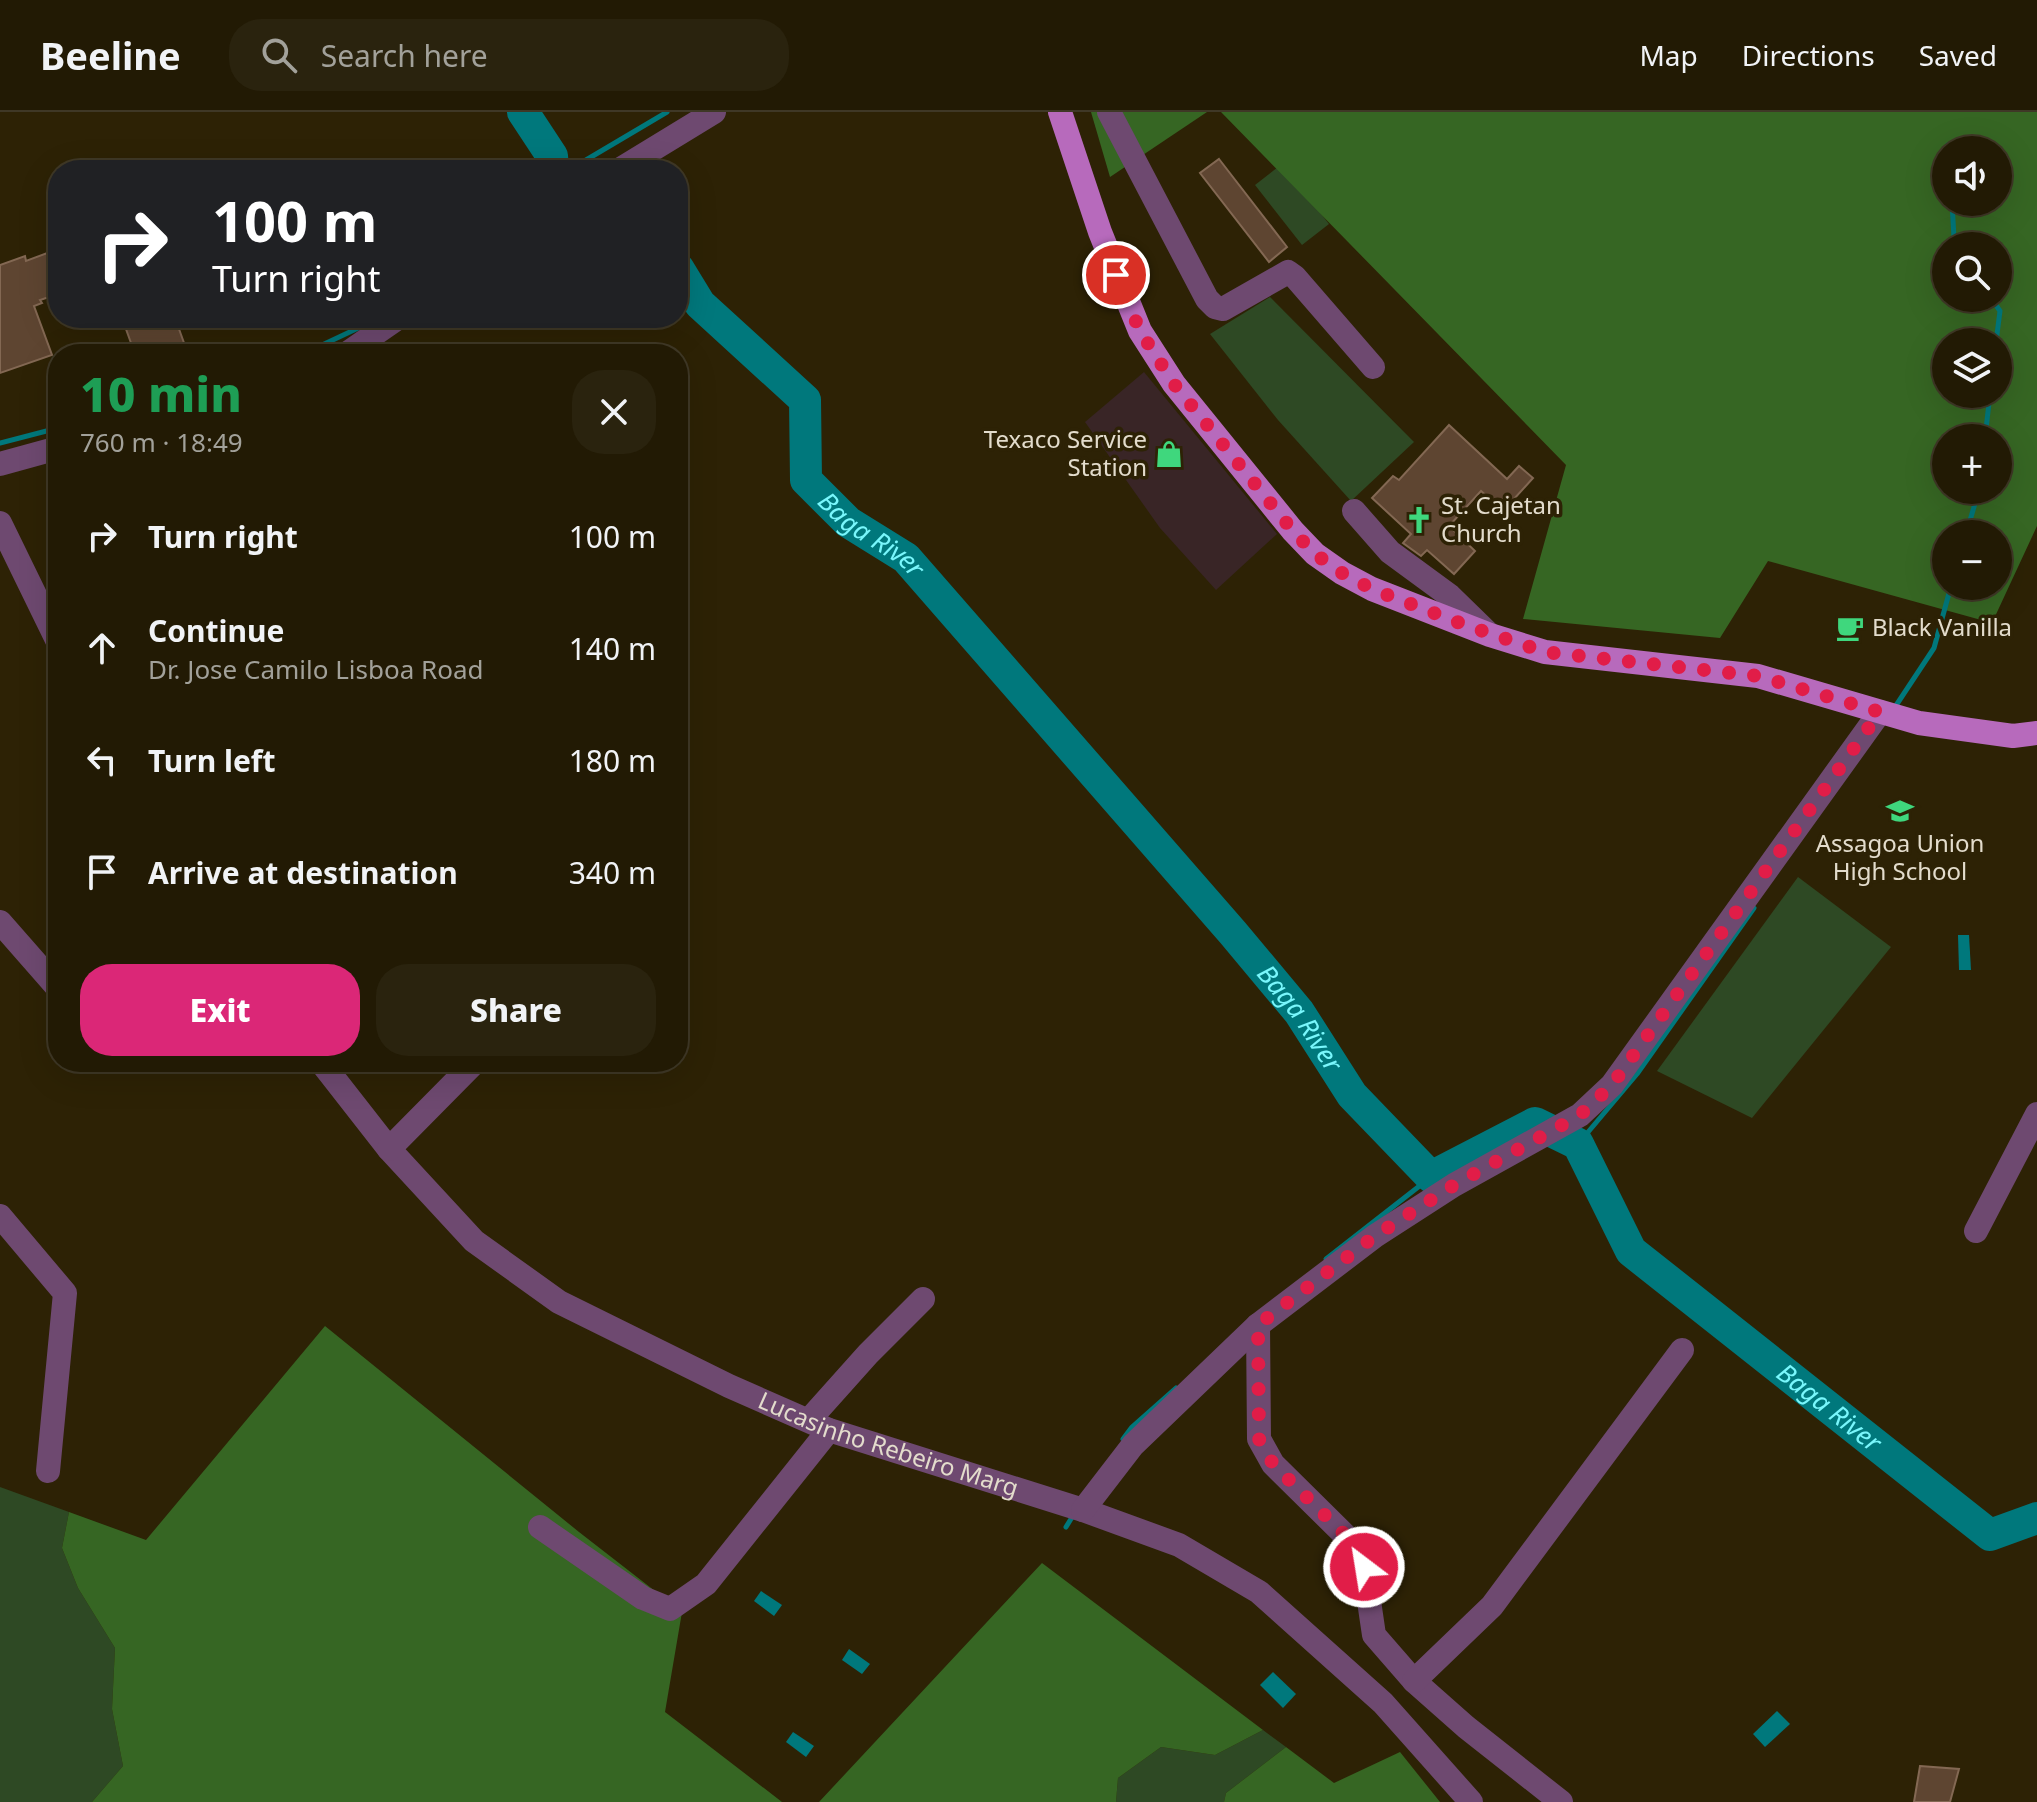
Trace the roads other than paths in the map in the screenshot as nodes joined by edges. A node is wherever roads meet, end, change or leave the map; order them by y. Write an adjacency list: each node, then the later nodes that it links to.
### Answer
1 (714, 112): 4 (street)
2 (1060, 112): 13 (main road)
3 (1109, 112): 7 (street)
4 (635, 160)
5 (384, 328): 6 (street)
6 (360, 344)
7 (1373, 367)
8 (48, 451): 9 (street)
9 (0, 464)
10 (1354, 511): 13 (street)
11 (0, 523): 12 (street)
12 (48, 621)
13 (1490, 635): 14 (main road)
14 (1886, 713): 15 (main road); 26 (street)
15 (2025, 734): 16 (street)
16 (2037, 745)
17 (0, 922): 18 (street)
18 (48, 977)
19 (329, 1072): 22 (street, Lucasinho Rebeiro Marg)
20 (465, 1072): 22 (street)
21 (2037, 1114): 24 (street)
22 (389, 1149): 28 (street, Lucasinho Rebeiro Marg)
23 (0, 1216): 29 (street)
24 (1976, 1231)
25 (923, 1299): 28 (street)
26 (1258, 1325): 30 (street); 32 (street)
27 (1682, 1350): 32 (street)
28 (819, 1425): 30 (street, Lucasinho Rebeiro Marg); 31 (street)
29 (48, 1471)
30 (1083, 1510): 33 (street, Lucasinho Rebeiro Marg)
31 (540, 1527)
32 (1414, 1681): 34 (street)
33 (1471, 1802)
34 (1561, 1802)

